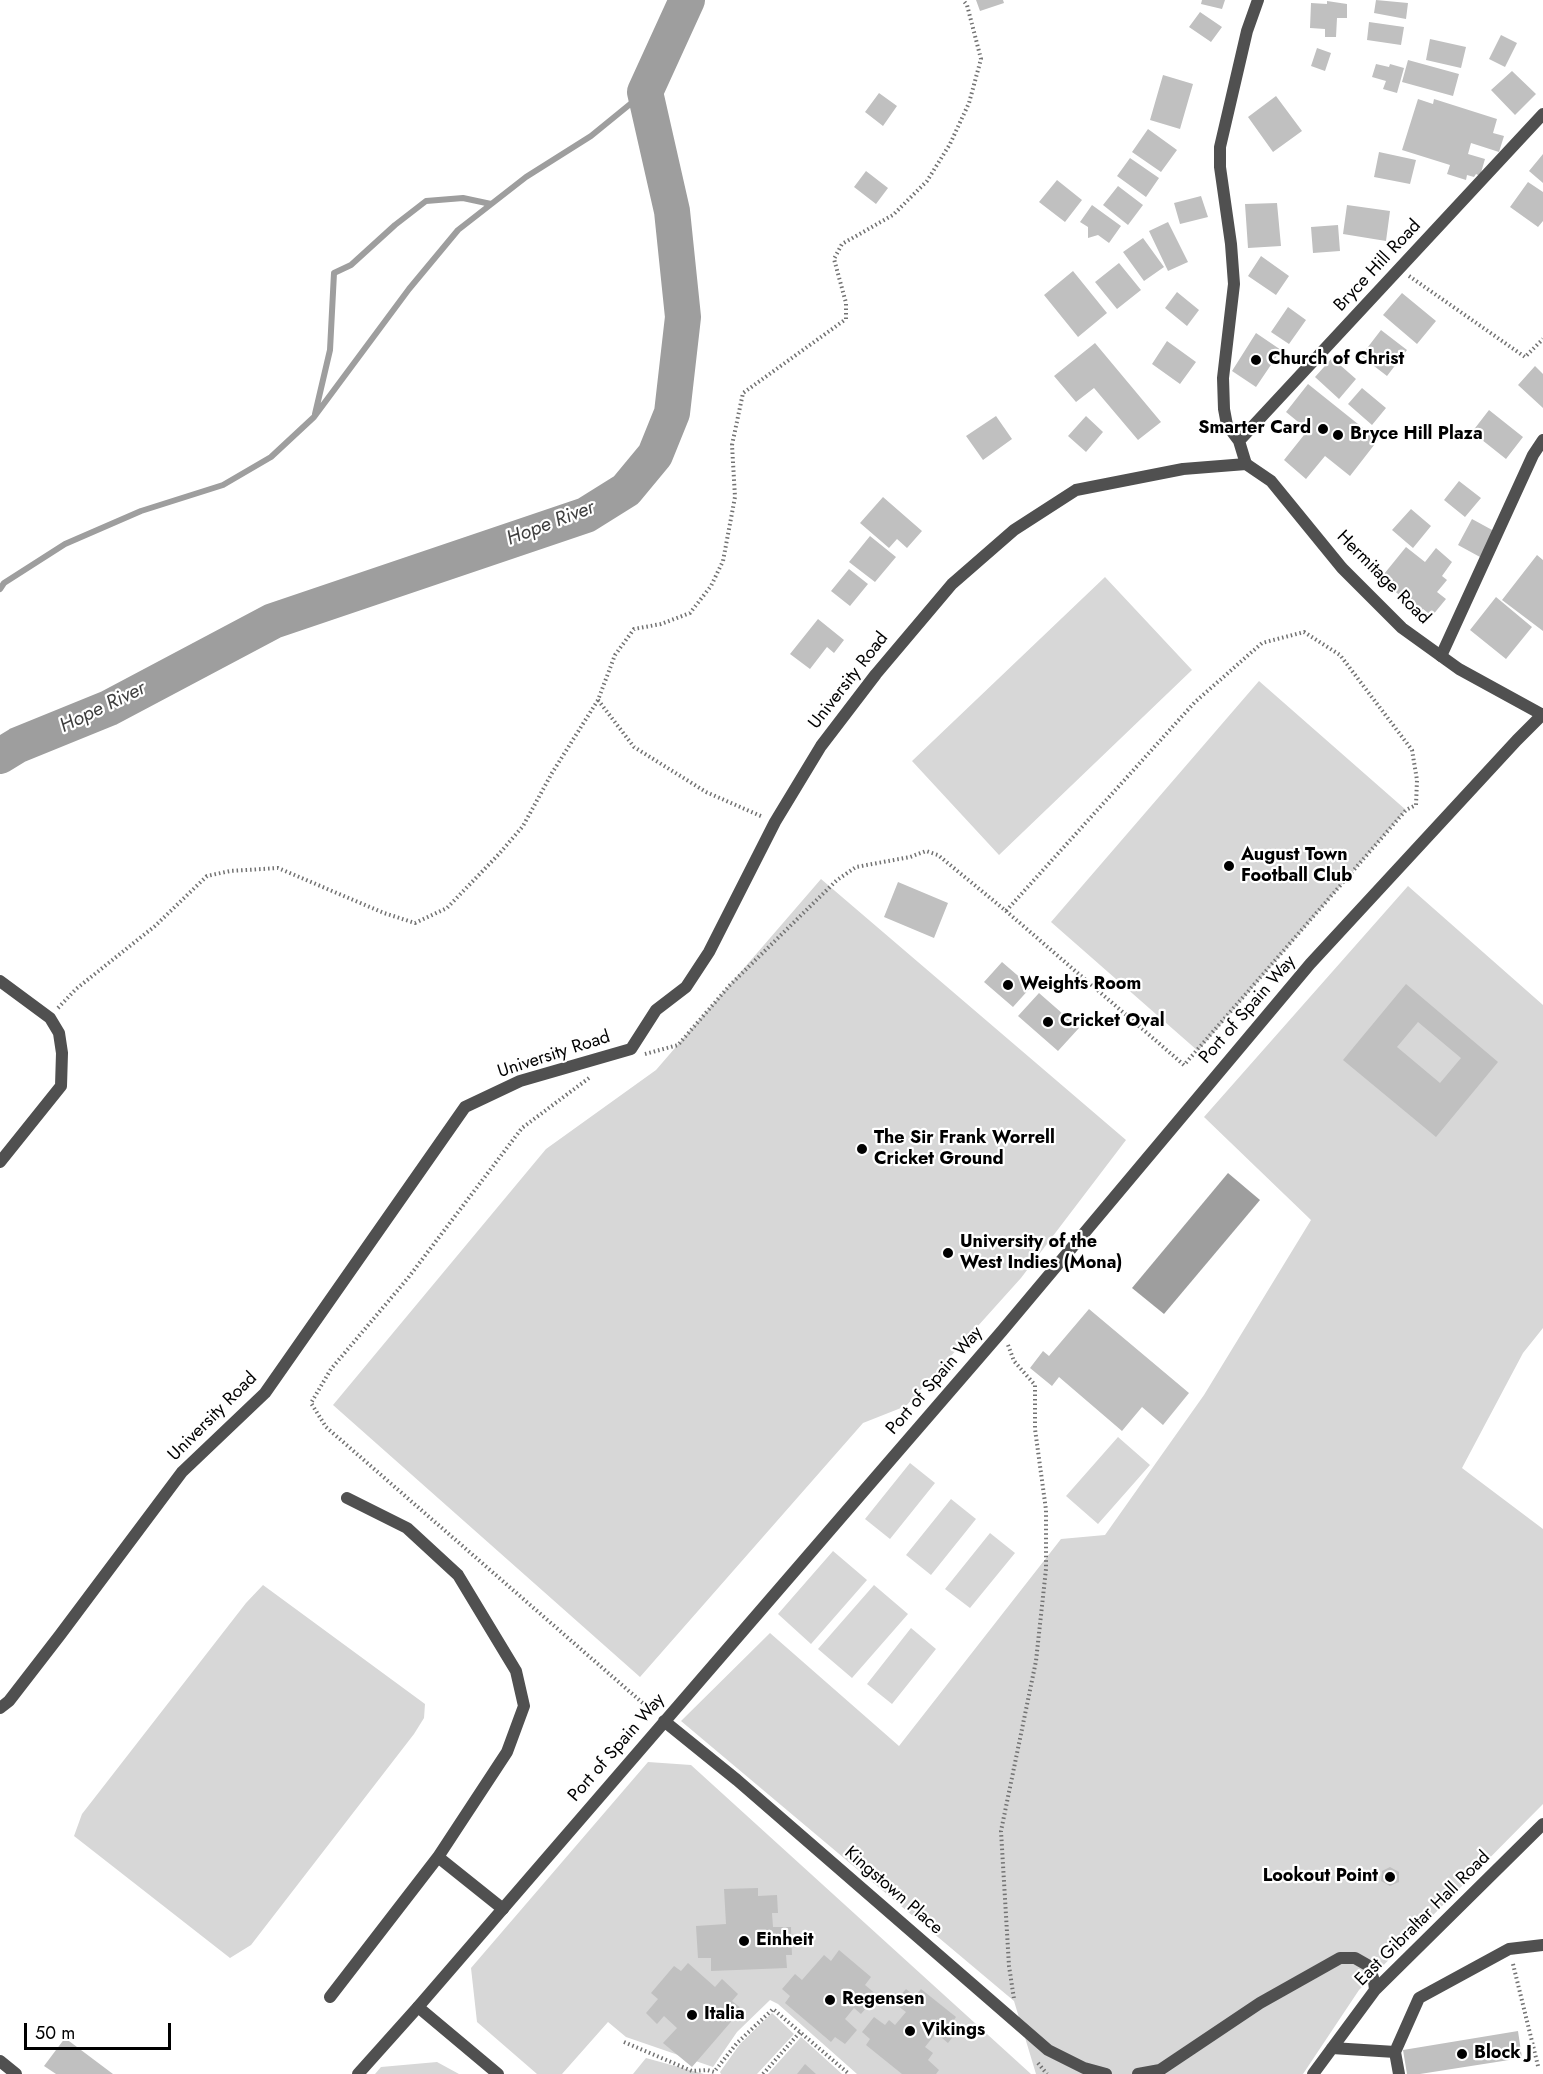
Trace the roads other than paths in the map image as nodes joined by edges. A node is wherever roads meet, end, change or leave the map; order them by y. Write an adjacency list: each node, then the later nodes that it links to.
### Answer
1 (1258, 0): 4 (street)
2 (1543, 114): 4 (street, Bryce Hill Road)
3 (1543, 440): 6 (street)
4 (1239, 441): 5 (street)
5 (1246, 464): 6 (street, Hermitage Road); 11 (street, University Road)
6 (1441, 656): 7 (street, Hermitage Road)
7 (1543, 715): 12 (street, Port of Spain Way)
8 (0, 981): 9 (street)
9 (0, 1162)
10 (347, 1498): 14 (street)
11 (0, 1708)
12 (664, 1721): 15 (street, Port of Spain Way); 26 (street, Kingstown Place)
13 (1543, 1824): 17 (street, East Gibraltar Hall Road)
14 (438, 1857): 15 (street); 18 (street)
15 (503, 1909): 19 (street, Port of Spain Way)
16 (1543, 1945): 21 (street)
17 (1375, 1990): 20 (street, East Gibraltar Hall Road); 27 (street)
18 (330, 1997)
19 (418, 2007): 24 (street, Port of Spain Way); 25 (street)
20 (1332, 2048): 21 (street); 28 (street, East Gibraltar Hall Road)
21 (1395, 2052): 29 (street)
22 (0, 2061): 23 (street)
23 (16, 2074)
24 (358, 2074)
25 (498, 2074)
26 (1106, 2074)
27 (1138, 2074)
28 (1313, 2074)
29 (1399, 2074)

